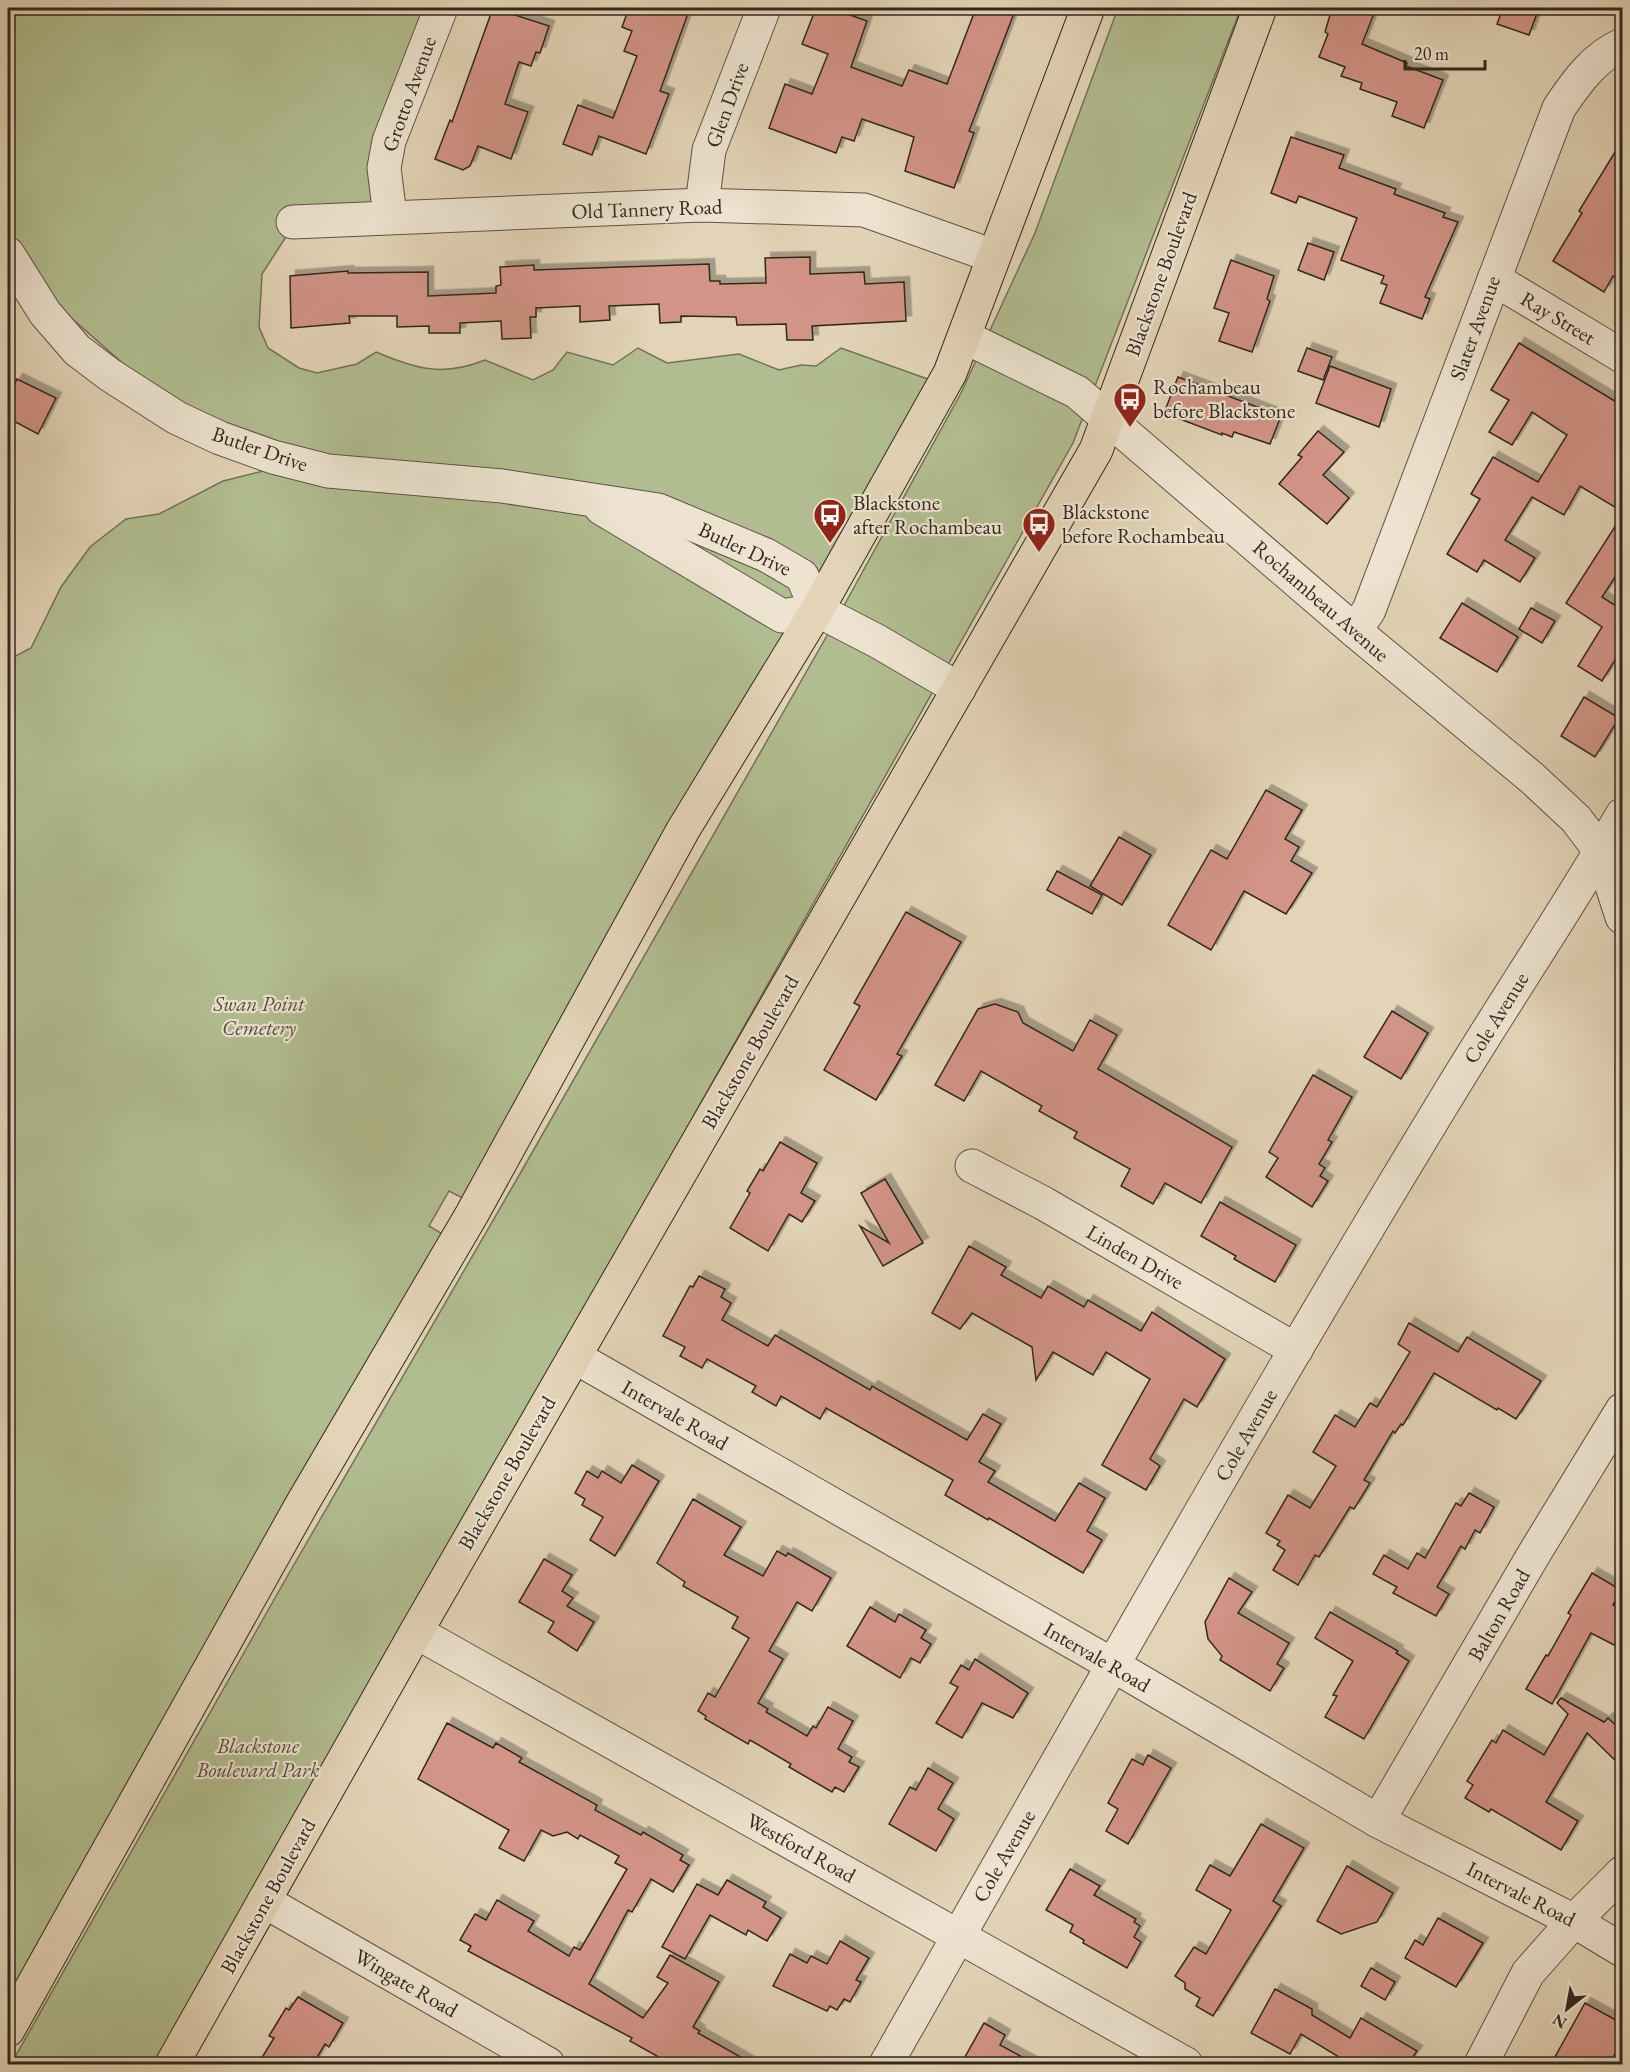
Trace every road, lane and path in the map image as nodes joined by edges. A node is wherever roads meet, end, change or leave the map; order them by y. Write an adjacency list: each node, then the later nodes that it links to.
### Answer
1 (441, 8): 7 (street, Grotto Avenue)
2 (764, 8): 6 (street, Glen Drive)
3 (1088, 8): 10 (main road)
4 (1260, 8): 14 (main road, Blackstone Boulevard)
5 (1623, 45): 11 (street, Slater Avenue)
6 (702, 205): 7 (street, Old Tannery Road); 10 (street, Old Tannery Road)
7 (390, 216): 8 (street, Old Tannery Road)
8 (293, 222)
9 (8, 254): 15 (street, Butler Drive)
10 (993, 256): 12 (main road)
11 (1494, 279): 13 (street, Ray Street); 17 (street, Slater Avenue)
12 (965, 337): 14 (street, Rochambeau Avenue); 16 (main road)
13 (1623, 356)
14 (1108, 418): 17 (street, Rochambeau Avenue); 18 (main road, Blackstone Boulevard)
15 (583, 497): 16 (street, Butler Drive); 16 (street, Butler Drive)
16 (817, 610): 18 (street); 34 (main road)
17 (1355, 631): 20 (street, Rochambeau Avenue)
18 (959, 689): 24 (main road, Blackstone Boulevard)
19 (1623, 815): 20 (street, Cole Avenue)
20 (1601, 852): 21 (street, Rochambeau Avenue); 23 (street, Cole Avenue)
21 (1623, 917)
22 (972, 1166): 23 (street, Linden Drive)
23 (1296, 1350): 27 (street, Cole Avenue)
24 (575, 1357): 26 (main road, Blackstone Boulevard); 27 (street, Intervale Road)
25 (1623, 1410): 28 (street, Balton Road)
26 (416, 1632): 30 (main road, Blackstone Boulevard); 32 (street, Westford Road)
27 (1112, 1664): 28 (street, Intervale Road); 32 (street, Cole Avenue)
28 (1378, 1821): 31 (street, Intervale Road)
29 (1623, 1873): 31 (street)
30 (264, 1901): 35 (main road, Blackstone Boulevard); 36 (street, Wingate Road)
31 (1574, 1921): 33 (street, Intervale Road); 39 (street)
32 (958, 1937): 37 (street, Cole Avenue); 38 (street, Westford Road)
33 (1623, 1950)
34 (8, 2030)
35 (172, 2064)
36 (548, 2064)
37 (886, 2064)
38 (1186, 2064)
39 (1481, 2064)

